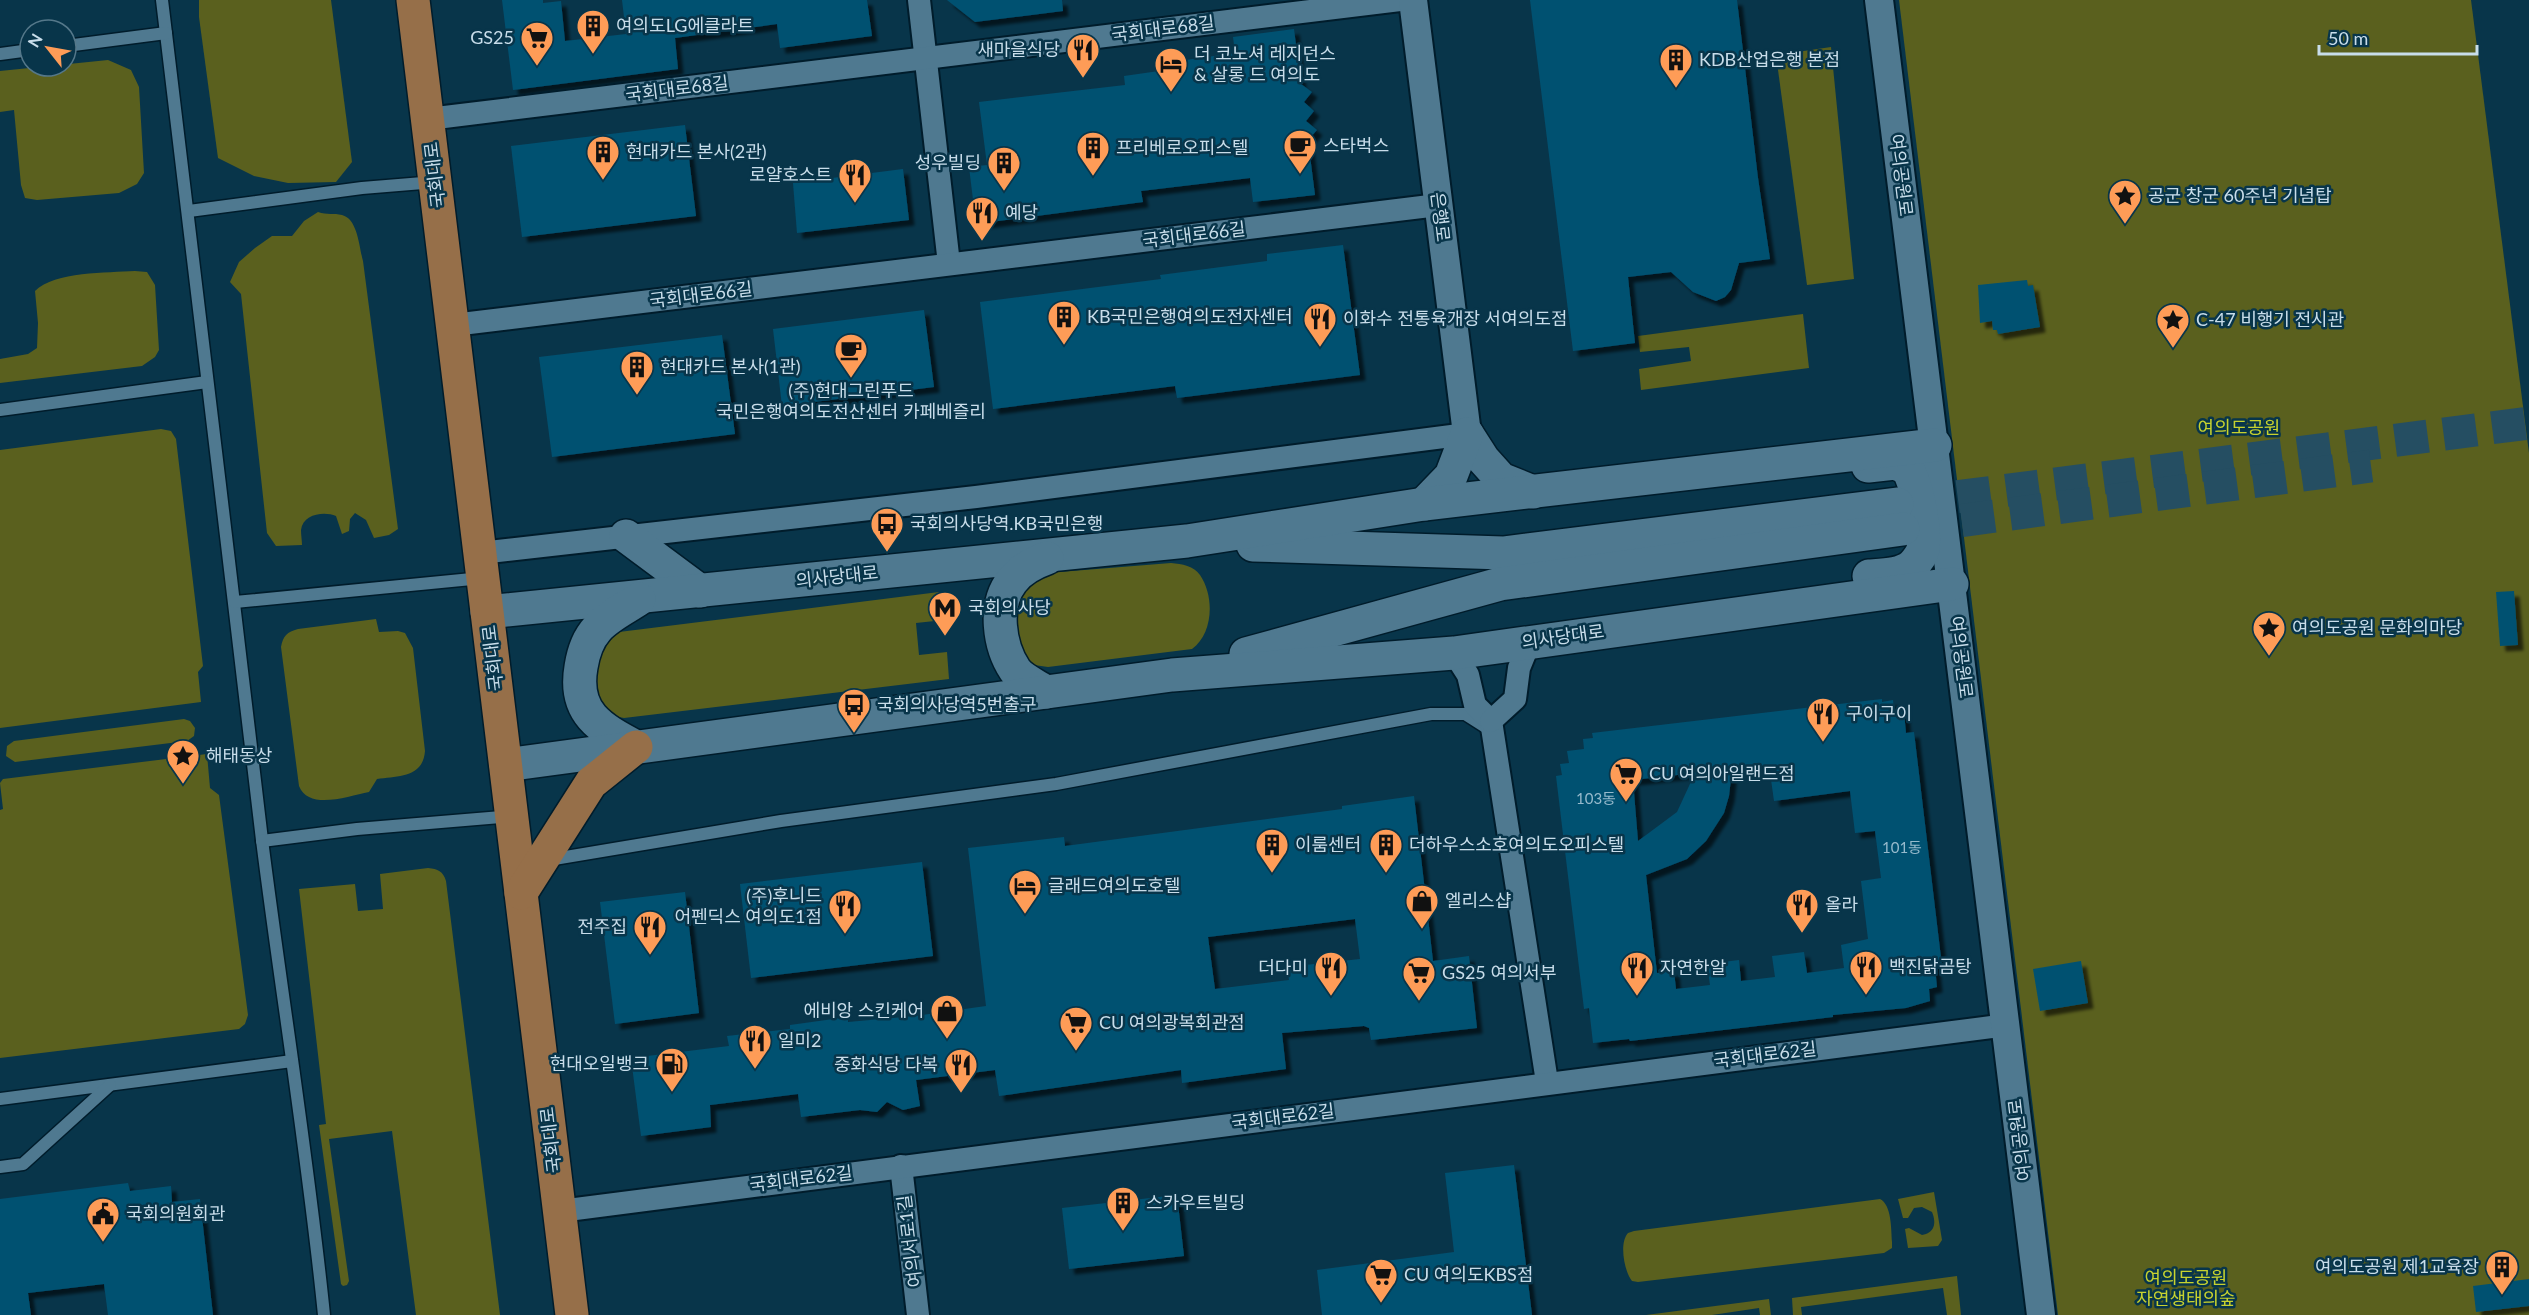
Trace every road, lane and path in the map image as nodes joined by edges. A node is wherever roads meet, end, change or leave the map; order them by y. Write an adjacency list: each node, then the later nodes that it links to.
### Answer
1 (162, 0): 7 (lane)
2 (413, 0): 12 (main road, 국회대로)
3 (919, 0): 11 (street)
4 (1400, 0): 11 (street, 국회대로68길)
5 (1413, 0): 14 (street, 은행로)
6 (1879, 0): 21 (street, 여의공원로)
7 (166, 33): 8 (lane); 15 (lane)
8 (78, 44)
9 (18, 52): 10 (lane)
10 (0, 54)
11 (926, 58): 12 (street, 국회대로68길); 16 (street)
12 (428, 119): 13 (main road, 국회대로)
13 (435, 182): 15 (lane); 17 (main road, 국회대로)
14 (1438, 205): 16 (street, 국회대로66길); 20 (street, 은행로)
15 (189, 211): 18 (lane)
16 (950, 264): 17 (street, 국회대로66길)
17 (453, 325): 28 (main road, 국회대로)
18 (207, 382): 19 (lane); 32 (lane)
19 (0, 410)
20 (1467, 434): 23 (main road); 24 (main road); 25 (street)
21 (1935, 445): 22 (main road, 의사당대로); 29 (street, 여의공원로)
22 (1785, 462): 23 (main road, 의사당대로); 33 (main road)
23 (1533, 492): 24 (main road, 의사당대로)
24 (1424, 504): 26 (main road, 의사당대로)
25 (626, 536): 28 (street); 30 (main road)
26 (1187, 541): 27 (main road, 의사당대로); 37 (main road, 의사당대로)
27 (1054, 555): 30 (main road, 의사당대로); 38 (main road)
28 (482, 565): 32 (lane); 34 (main road, 국회대로)
29 (1952, 584): 33 (main road, 의사당대로); 46 (street, 여의공원로)
30 (700, 591): 31 (main road, 의사당대로)
31 (643, 596): 34 (main road, 의사당대로); 40 (main road)
32 (236, 602): 43 (lane)
33 (1795, 605): 35 (main road, 의사당대로)
34 (487, 612): 41 (main road, 국회대로)
35 (1530, 641): 36 (main road, 의사당대로); 39 (street)
36 (1454, 653): 37 (main road, 의사당대로); 39 (street)
37 (1172, 675): 38 (main road, 의사당대로)
38 (1046, 692): 40 (main road, 의사당대로)
39 (1492, 726): 44 (lane); 48 (street)
40 (636, 747): 41 (main road, 의사당대로); 44 (main road)
41 (506, 765): 42 (main road, 국회대로)
42 (512, 816): 43 (lane); 45 (main road, 국회대로)
43 (262, 841): 47 (lane)
44 (540, 862): 45 (main road)
45 (521, 893): 53 (main road, 국회대로)
46 (2007, 1024): 48 (street, 국회대로62길); 57 (street, 여의공원로)
47 (292, 1061): 49 (lane); 54 (lane)
48 (1547, 1082): 51 (street, 국회대로62길)
49 (110, 1085): 50 (lane); 52 (lane)
50 (0, 1098)
51 (901, 1166): 53 (street, 국회대로62길); 56 (street, 여의서로1길)
52 (0, 1167)
53 (560, 1211): 55 (main road, 국회대로)
54 (324, 1315)
55 (572, 1315)
56 (918, 1315)
57 (2041, 1315)

